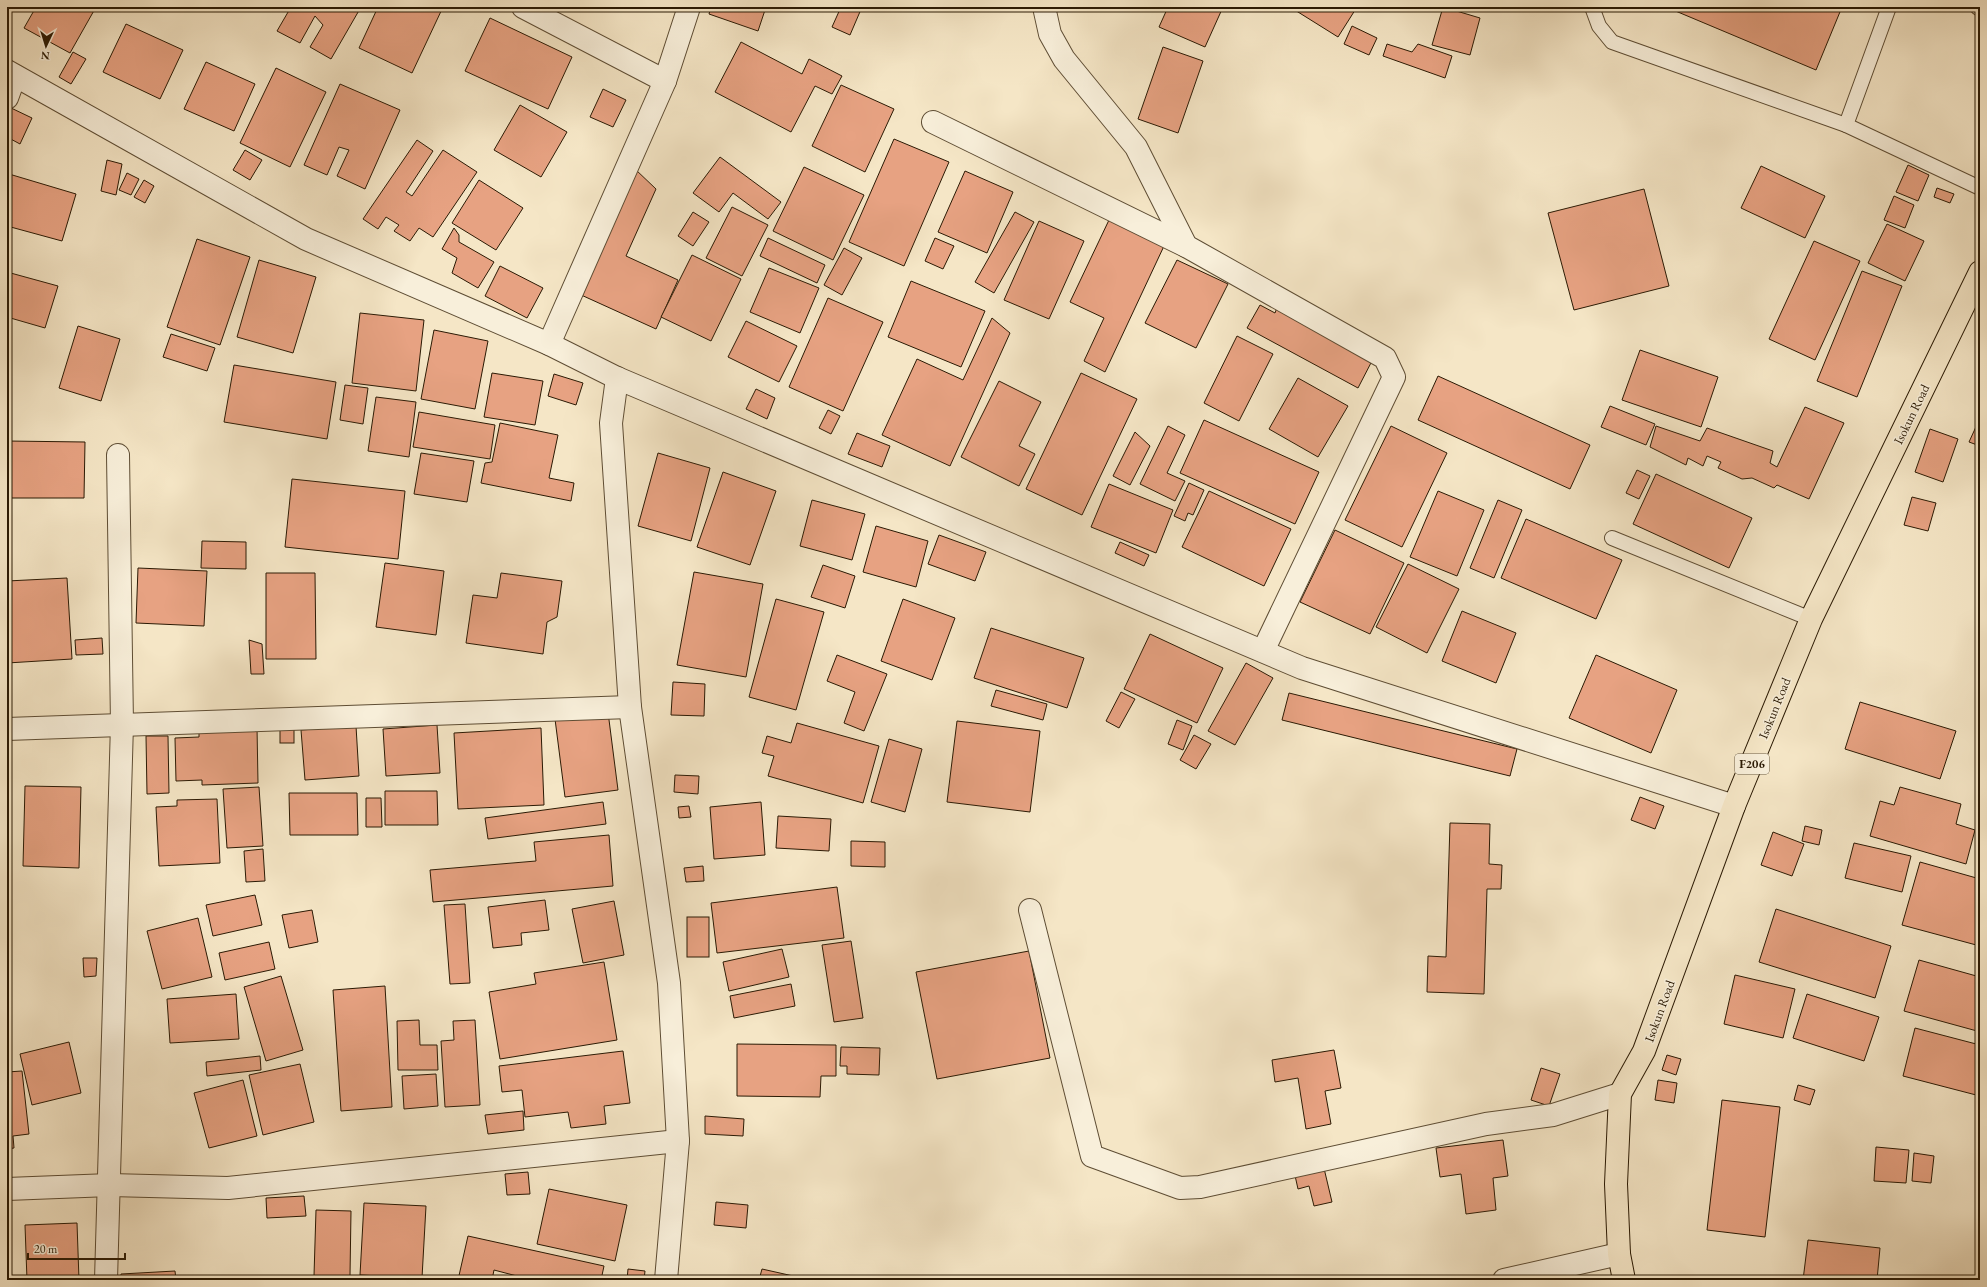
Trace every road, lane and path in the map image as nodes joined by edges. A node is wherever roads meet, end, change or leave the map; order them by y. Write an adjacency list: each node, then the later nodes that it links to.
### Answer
1 (523, 7): 9 (street)
2 (689, 7): 9 (street)
3 (1044, 7): 14 (street)
4 (1592, 7): 12 (lane)
5 (1889, 7): 12 (lane)
6 (1977, 7): 7 (lane)
7 (1980, 9)
8 (11, 74): 10 (street); 16 (street)
9 (664, 82): 16 (street)
10 (7, 98)
11 (933, 122): 14 (street)
12 (1846, 125): 13 (lane)
13 (1980, 188)
14 (1186, 246): 21 (street)
15 (1980, 272): 20 (main road, Isokun Road / F206)
16 (549, 344): 17 (street)
17 (617, 378): 21 (street); 22 (street)
18 (118, 455): 23 (street)
19 (1612, 538): 20 (lane)
20 (1811, 619): 25 (main road, Isokun Road / F206)
21 (1263, 652): 25 (street)
22 (630, 707): 23 (street); 28 (street)
23 (122, 724): 24 (street); 29 (street)
24 (7, 728)
25 (1734, 806): 27 (main road, Isokun Road / F206)
26 (1030, 910): 27 (street)
27 (1620, 1094): 31 (main road, Isokun Road / F206)
28 (678, 1141): 29 (street); 33 (street)
29 (110, 1185): 30 (street); 32 (street)
30 (7, 1189)
31 (1619, 1254): 34 (street); 35 (main road, Isokun Road / F206)
32 (106, 1280)
33 (666, 1280)
34 (1504, 1280)
35 (1624, 1280)

